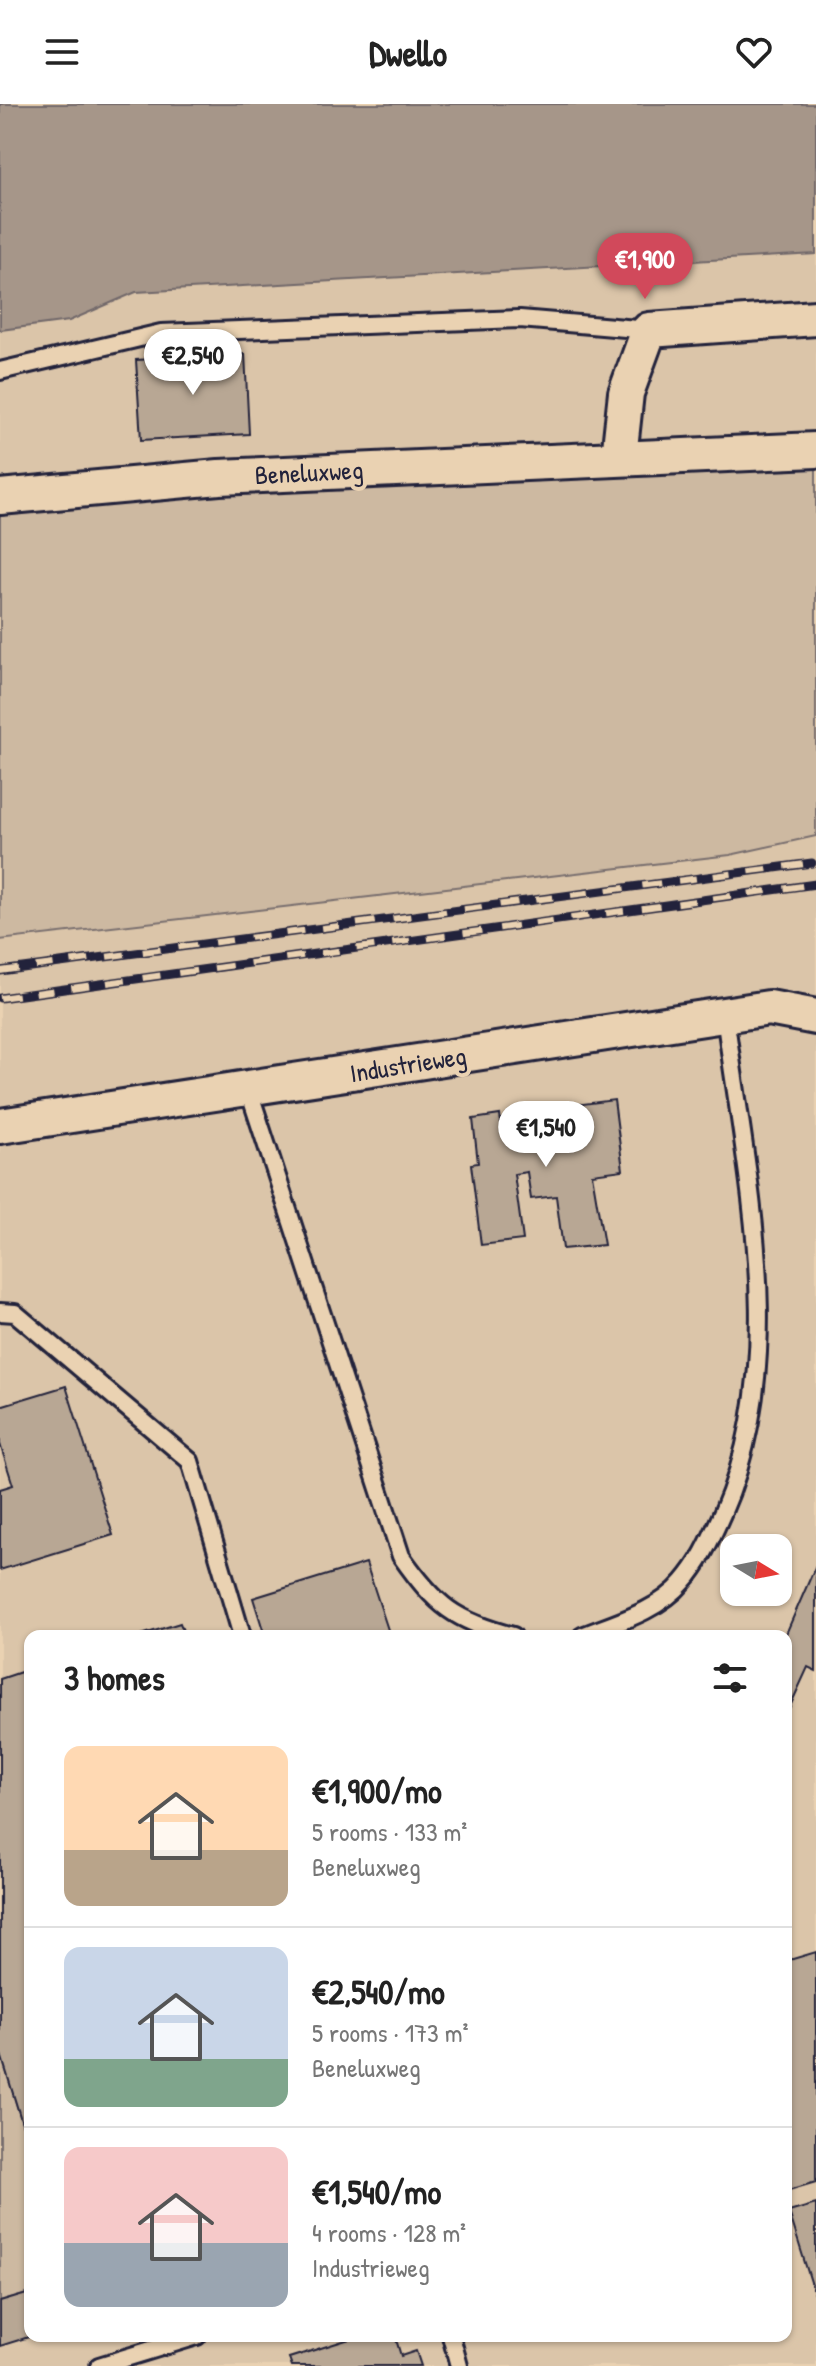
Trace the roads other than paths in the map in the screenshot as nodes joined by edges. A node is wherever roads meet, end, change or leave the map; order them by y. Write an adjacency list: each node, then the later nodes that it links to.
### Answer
1 (816, 318): 2 (street)
2 (649, 330): 3 (lane); 5 (street)
3 (0, 371)
4 (816, 450): 5 (street, Beneluxweg)
5 (619, 457): 6 (street, Beneluxweg)
6 (0, 497)
7 (816, 994): 8 (street)
8 (769, 1008): 9 (street, Industrieweg); 10 (street, Industrieweg)
9 (725, 1015): 11 (street, Industrieweg); 16 (lane)
10 (816, 1017)
11 (248, 1088): 12 (street, Industrieweg); 15 (lane)
12 (0, 1126)
13 (0, 1312): 14 (lane)
14 (240, 1630)
15 (490, 1630)
16 (598, 1630)
17 (177, 2342): 19 (lane)
18 (453, 2342): 20 (lane)
19 (99, 2366)
20 (459, 2366)

